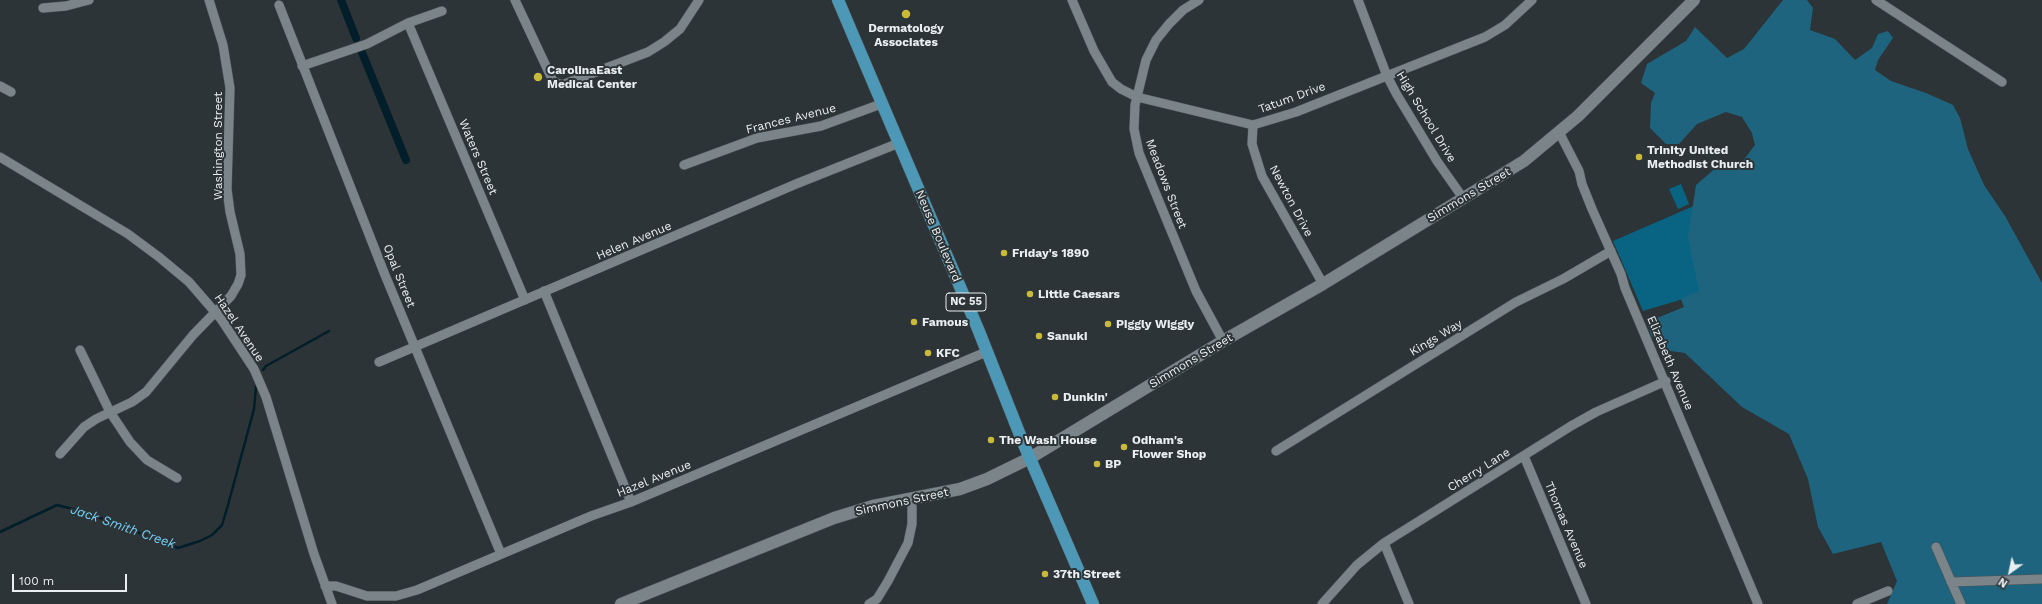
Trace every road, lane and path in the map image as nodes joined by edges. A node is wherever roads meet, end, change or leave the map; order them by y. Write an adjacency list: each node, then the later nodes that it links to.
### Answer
1 (89, 0): 13 (street)
2 (209, 0): 33 (street, Washington Street)
3 (515, 0): 4 (street)
4 (699, 0)
5 (838, 0): 22 (main road, Neuse Boulevard / NC 55)
6 (1072, 0): 21 (street, Tatum Drive)
7 (1199, 0): 21 (street, Meadows Street)
8 (1358, 0): 17 (street, High School Drive)
9 (1532, 0): 17 (street, Tatum Drive)
10 (1694, 0): 24 (street, Simmons Street)
11 (1876, 0): 18 (street)
12 (279, 5): 16 (street, Opal Street)
13 (43, 8)
14 (442, 11): 15 (street)
15 (408, 23): 16 (street); 32 (street, Waters Street)
16 (302, 66): 35 (street, Opal Street)
17 (1387, 76): 23 (street, Tatum Drive); 28 (street, High School Drive)
18 (2002, 82)
19 (0, 86): 20 (street)
20 (11, 92)
21 (1137, 97): 23 (street, Tatum Drive); 34 (street, Meadows Street)
22 (881, 104): 25 (main road, Neuse Boulevard / NC 55); 27 (street, Frances Avenue)
23 (1253, 125): 30 (street, Newton Drive)
24 (1560, 132): 28 (street, Simmons Street); 29 (street, Elizabeth Avenue)
25 (899, 143): 31 (street, Helen Avenue); 37 (main road, Neuse Boulevard / NC 55)
26 (0, 157): 33 (street, Hazel Avenue)
27 (684, 165)
28 (1463, 198): 30 (street, Simmons Street)
29 (1611, 251): 39 (street, Elizabeth Avenue); 41 (street, Kings Way)
30 (1323, 284): 34 (street, Simmons Street)
31 (544, 291): 32 (street, Helen Avenue); 47 (street)
32 (525, 300): 35 (street, Helen Avenue)
33 (215, 312): 40 (street, Washington Street); 53 (street, Hazel Avenue)
34 (1223, 341): 44 (street, Simmons Street)
35 (415, 347): 38 (street, Helen Avenue); 50 (street, Opal Street)
36 (80, 350): 40 (street)
37 (986, 352): 44 (main road, Neuse Boulevard / NC 55); 47 (street, Hazel Avenue)
38 (379, 362)
39 (1666, 381): 43 (street, Cherry Lane); 62 (street, Elizabeth Avenue)
40 (110, 412): 42 (street, Washington Street); 45 (street)
41 (1276, 451)
42 (60, 454)
43 (1524, 456): 48 (street, Cherry Lane); 61 (street, Thomas Avenue)
44 (1030, 458): 46 (street, Simmons Street); 58 (main road, Neuse Boulevard / NC 55)
45 (177, 478)
46 (912, 499): 56 (street, Simmons Street); 57 (street)
47 (631, 502): 50 (street, Hazel Avenue)
48 (1384, 543): 59 (street, Cherry Lane); 60 (street)
49 (1936, 547): 52 (street)
50 (501, 554): 53 (street, Hazel Avenue)
51 (2042, 579): 52 (street)
52 (1951, 582): 64 (street)
53 (325, 586): 55 (street, Hazel Avenue)
54 (1888, 591): 63 (street)
55 (332, 604)
56 (621, 604)
57 (869, 604)
58 (1093, 604)
59 (1322, 604)
60 (1409, 604)
61 (1586, 604)
62 (1758, 604)
63 (1857, 604)
64 (1961, 604)

